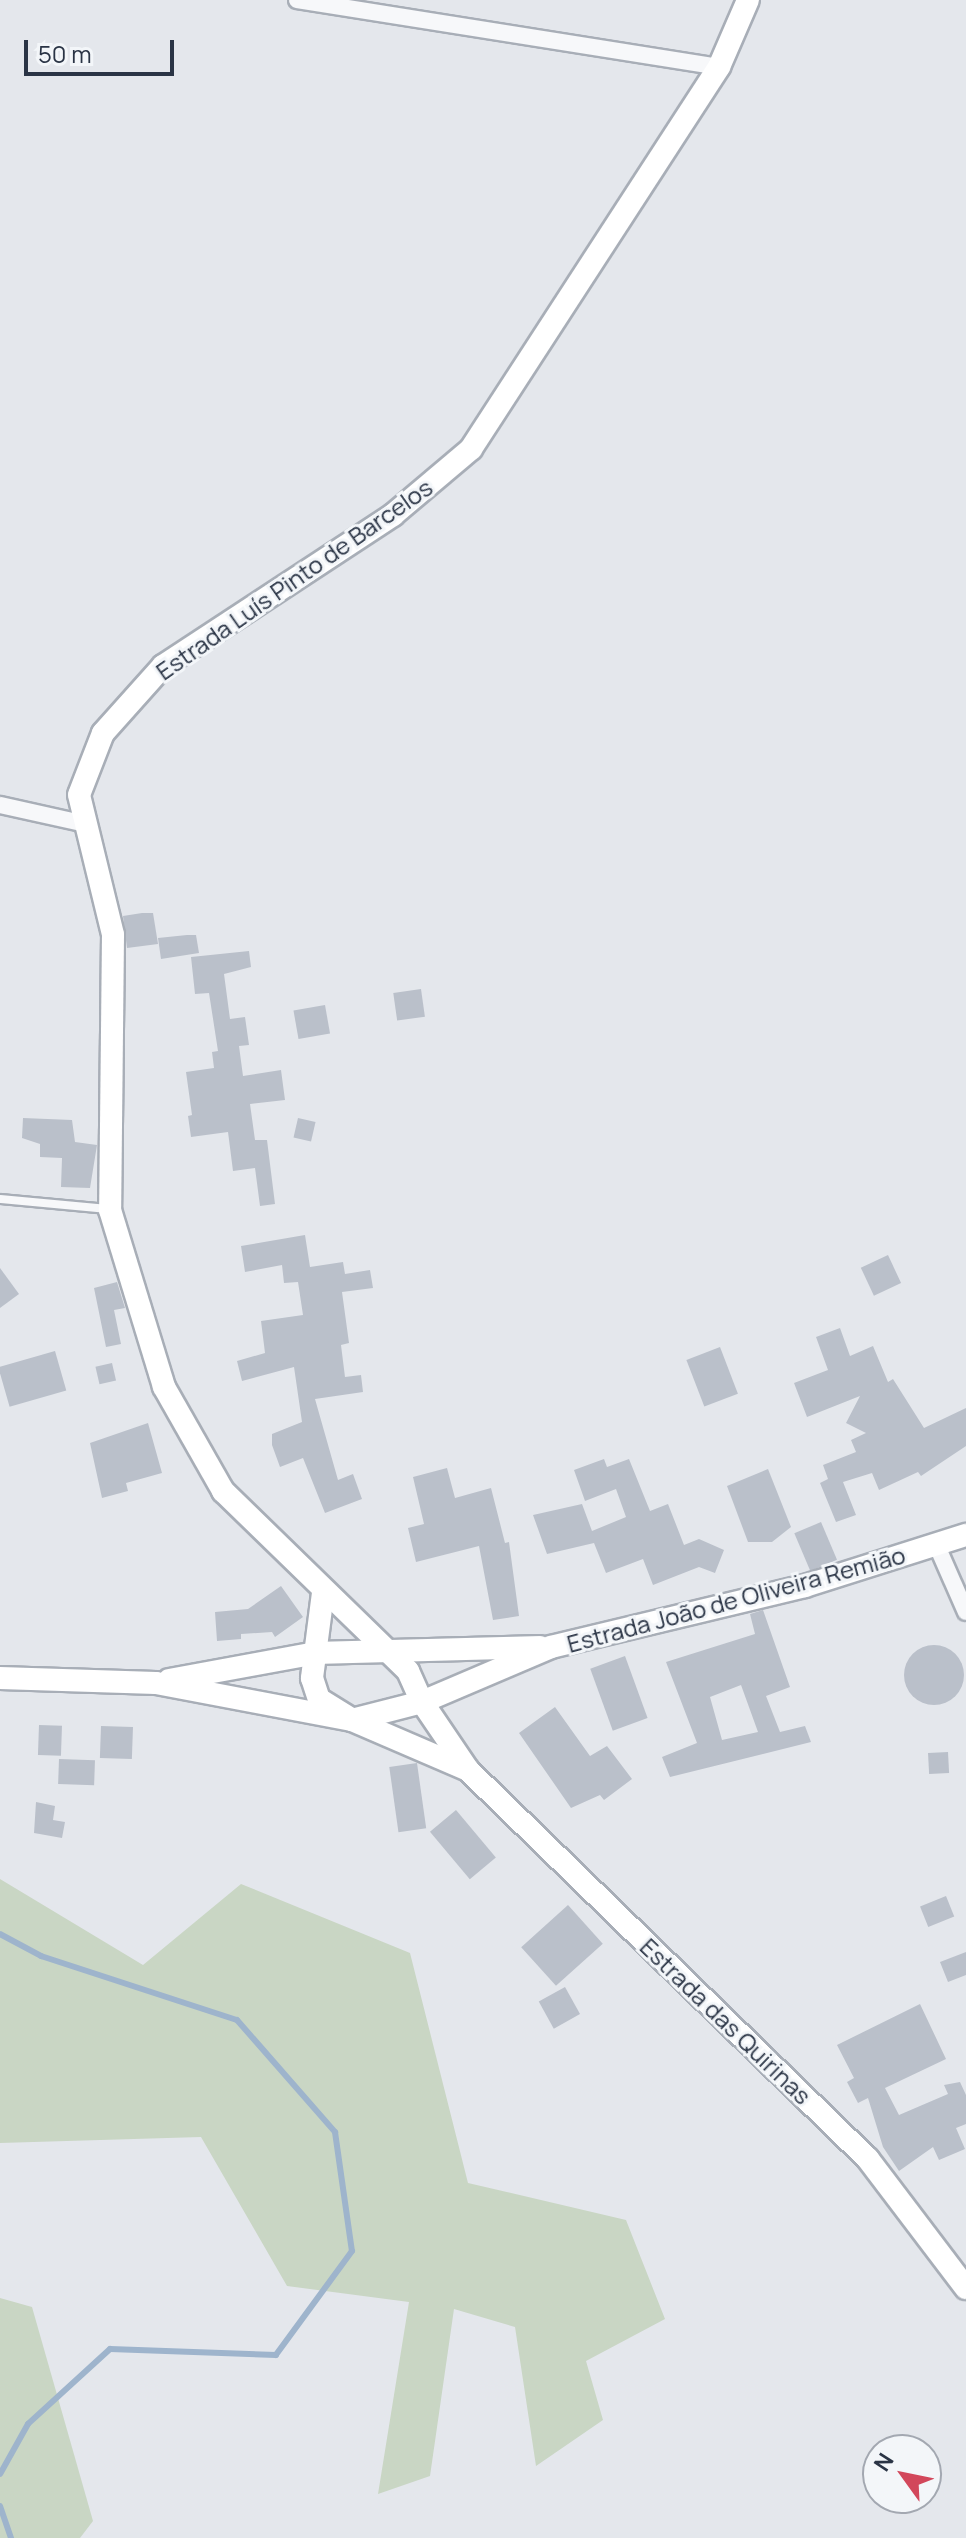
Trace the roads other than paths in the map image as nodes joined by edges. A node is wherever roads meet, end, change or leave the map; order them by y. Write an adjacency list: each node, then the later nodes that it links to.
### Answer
1 (297, 0): 3 (street)
2 (748, 0): 3 (street, Estrada Luís Pinto de Barcelos)
3 (719, 67): 5 (street, Estrada Luís Pinto de Barcelos)
4 (0, 805): 5 (street)
5 (86, 824): 7 (street, Estrada Luís Pinto de Barcelos)
6 (0, 1199): 7 (lane)
7 (110, 1210): 10 (street, Estrada Luís Pinto de Barcelos)
8 (966, 1535): 9 (street, Estrada João de Oliveira Remião)
9 (937, 1546): 11 (street); 12 (street, Estrada João de Oliveira Remião)
10 (323, 1593): 13 (street, Estrada Luís Pinto de Barcelos); 14 (street)
11 (966, 1612)
12 (551, 1647): 13 (street, Estrada João de Oliveira Remião); 17 (street, Estrada João de Oliveira Remião)
13 (388, 1650): 14 (street, Estrada João de Oliveira Remião); 17 (street, Estrada Luís Pinto de Barcelos)
14 (316, 1653): 16 (street, Estrada João de Oliveira Remião); 18 (street, Estrada das Quirinas)
15 (0, 1678): 16 (street, Estrada João de Oliveira Remião)
16 (156, 1683): 18 (street, Estrada João de Oliveira Remião)
17 (422, 1702): 18 (street, Estrada João de Oliveira Remião); 19 (street, Estrada das Quirinas)
18 (352, 1720): 19 (street, Estrada das Quirinas)
19 (468, 1770): 20 (street, Estrada das Quirinas)
20 (966, 2288)

